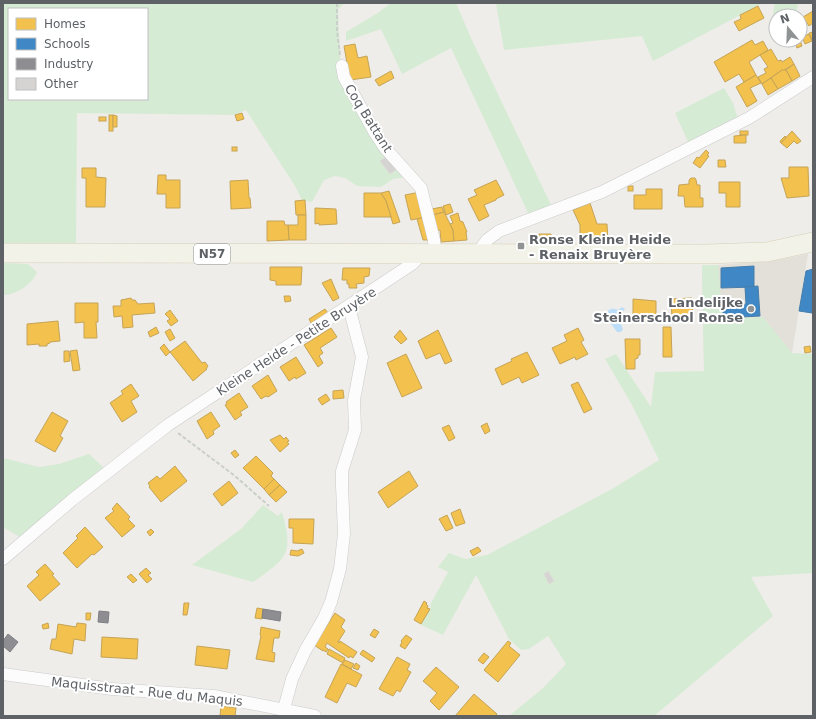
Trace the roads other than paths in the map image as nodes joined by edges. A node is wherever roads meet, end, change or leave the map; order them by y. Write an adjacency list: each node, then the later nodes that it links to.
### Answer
1 (342, 66): 5 (street, Coq Battant)
2 (813, 77): 6 (street)
3 (807, 244): 6 (main road, N57)
4 (3, 253): 5 (main road, N57)
5 (429, 254): 6 (main road, N57); 7 (street, Kleine Heide - Petite Bruyère)
6 (477, 254)
7 (348, 307): 8 (street, Kleine Heide - Petite Bruyère); 10 (street)
8 (3, 559)
9 (3, 674): 10 (street, Maquisstraat - Rue du Maquis)
10 (284, 710): 11 (street, Maquisstraat - Rue du Maquis)
11 (315, 716)

